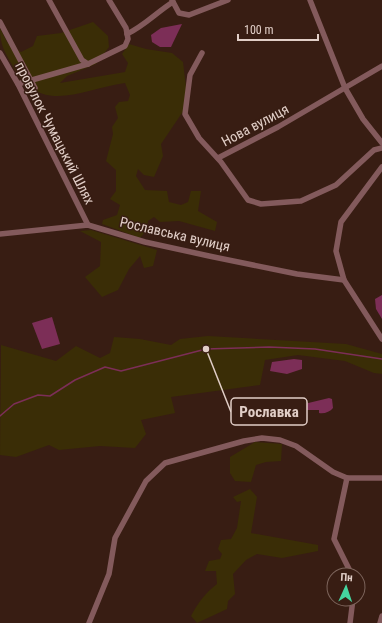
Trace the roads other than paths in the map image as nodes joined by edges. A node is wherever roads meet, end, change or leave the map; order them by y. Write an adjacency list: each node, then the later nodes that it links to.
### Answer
1 (49, 0): 10 (street)
2 (110, 0): 7 (street)
3 (228, 0): 5 (street)
4 (310, 0): 15 (street)
5 (172, 1): 7 (street)
6 (0, 22): 12 (street)
7 (127, 34): 10 (street)
8 (0, 53): 13 (street, провулок Чумацький Шлях)
9 (202, 53): 18 (street, Нова вулиця)
10 (88, 64): 12 (street)
11 (382, 66): 15 (street, Нова вулиця)
12 (31, 80): 13 (street); 14 (street)
13 (18, 84): 20 (street, провулок Чумацький Шлях)
14 (35, 88)
15 (345, 88): 16 (street); 18 (street, Нова вулиця)
16 (382, 143)
17 (382, 148): 18 (street)
18 (218, 158)
19 (382, 167): 22 (street)
20 (88, 225): 21 (street, Рославська вулиця); 22 (street, Рославська вулиця)
21 (1, 233)
22 (344, 280): 23 (street)
23 (382, 339)
24 (347, 478): 25 (street); 26 (street); 29 (street)
25 (382, 478)
26 (348, 567)
27 (352, 607): 30 (street)
28 (382, 616): 31 (street)
29 (89, 623)
30 (350, 623)
31 (380, 623)

